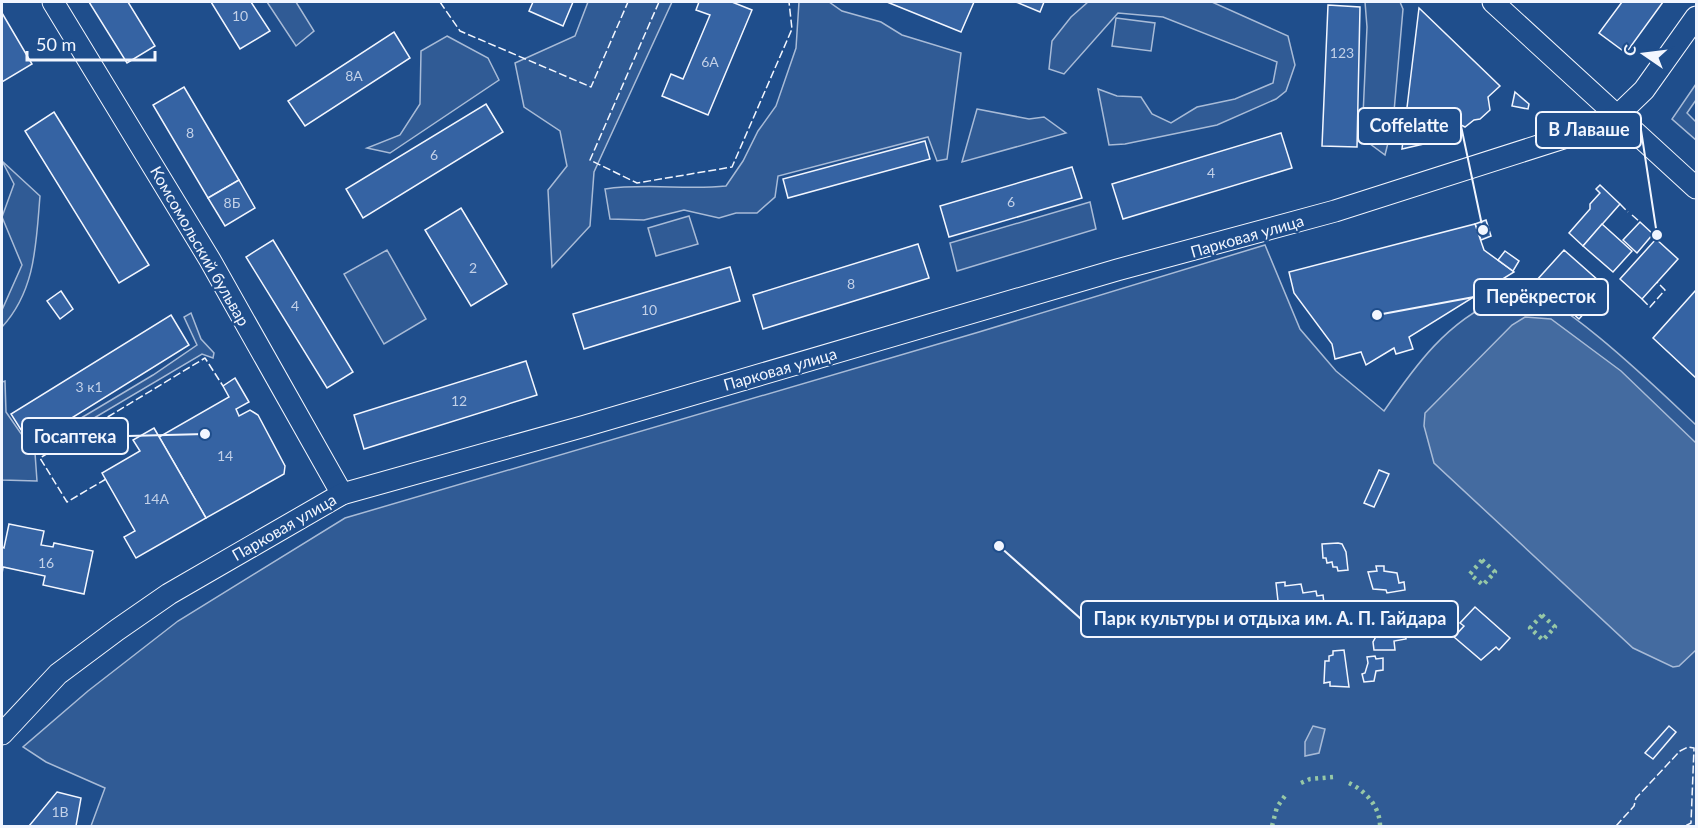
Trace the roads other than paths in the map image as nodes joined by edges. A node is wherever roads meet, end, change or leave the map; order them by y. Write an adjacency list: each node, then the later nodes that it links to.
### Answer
1 (53, 2): 6 (street, Комсомольский бульвар)
2 (1493, 2): 4 (street)
3 (1696, 17): 4 (street, Парковая улица)
4 (1617, 116): 5 (street); 6 (street, Парковая улица)
5 (1696, 188)
6 (342, 494): 7 (street, Парковая улица)
7 (2, 734)

